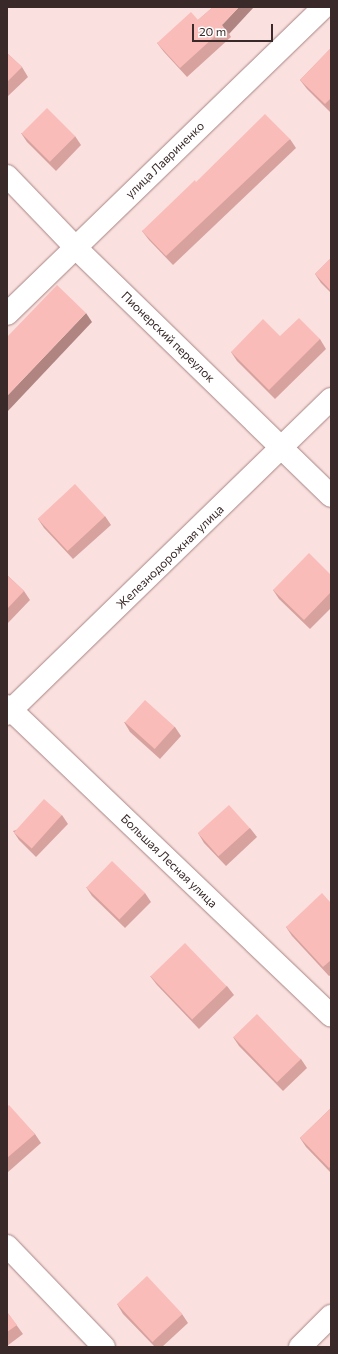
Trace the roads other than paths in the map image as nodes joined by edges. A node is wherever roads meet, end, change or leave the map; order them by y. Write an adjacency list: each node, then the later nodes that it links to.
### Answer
1 (324, 7): 3 (street, улица Лавриненко)
2 (7, 176): 3 (street, Пионерский переулок)
3 (75, 247): 4 (street, улица Лавриненко); 6 (street, Пионерский переулок)
4 (7, 314)
5 (331, 399): 6 (street, Железнодорожная улица)
6 (282, 448): 7 (street, Пионерский переулок); 8 (street, Железнодорожная улица)
7 (331, 496)
8 (8, 710): 9 (street, Большая Лесная улица)
9 (331, 1016)
10 (7, 1246): 12 (street)
11 (331, 1316): 13 (street)
12 (104, 1347)
13 (300, 1347)

